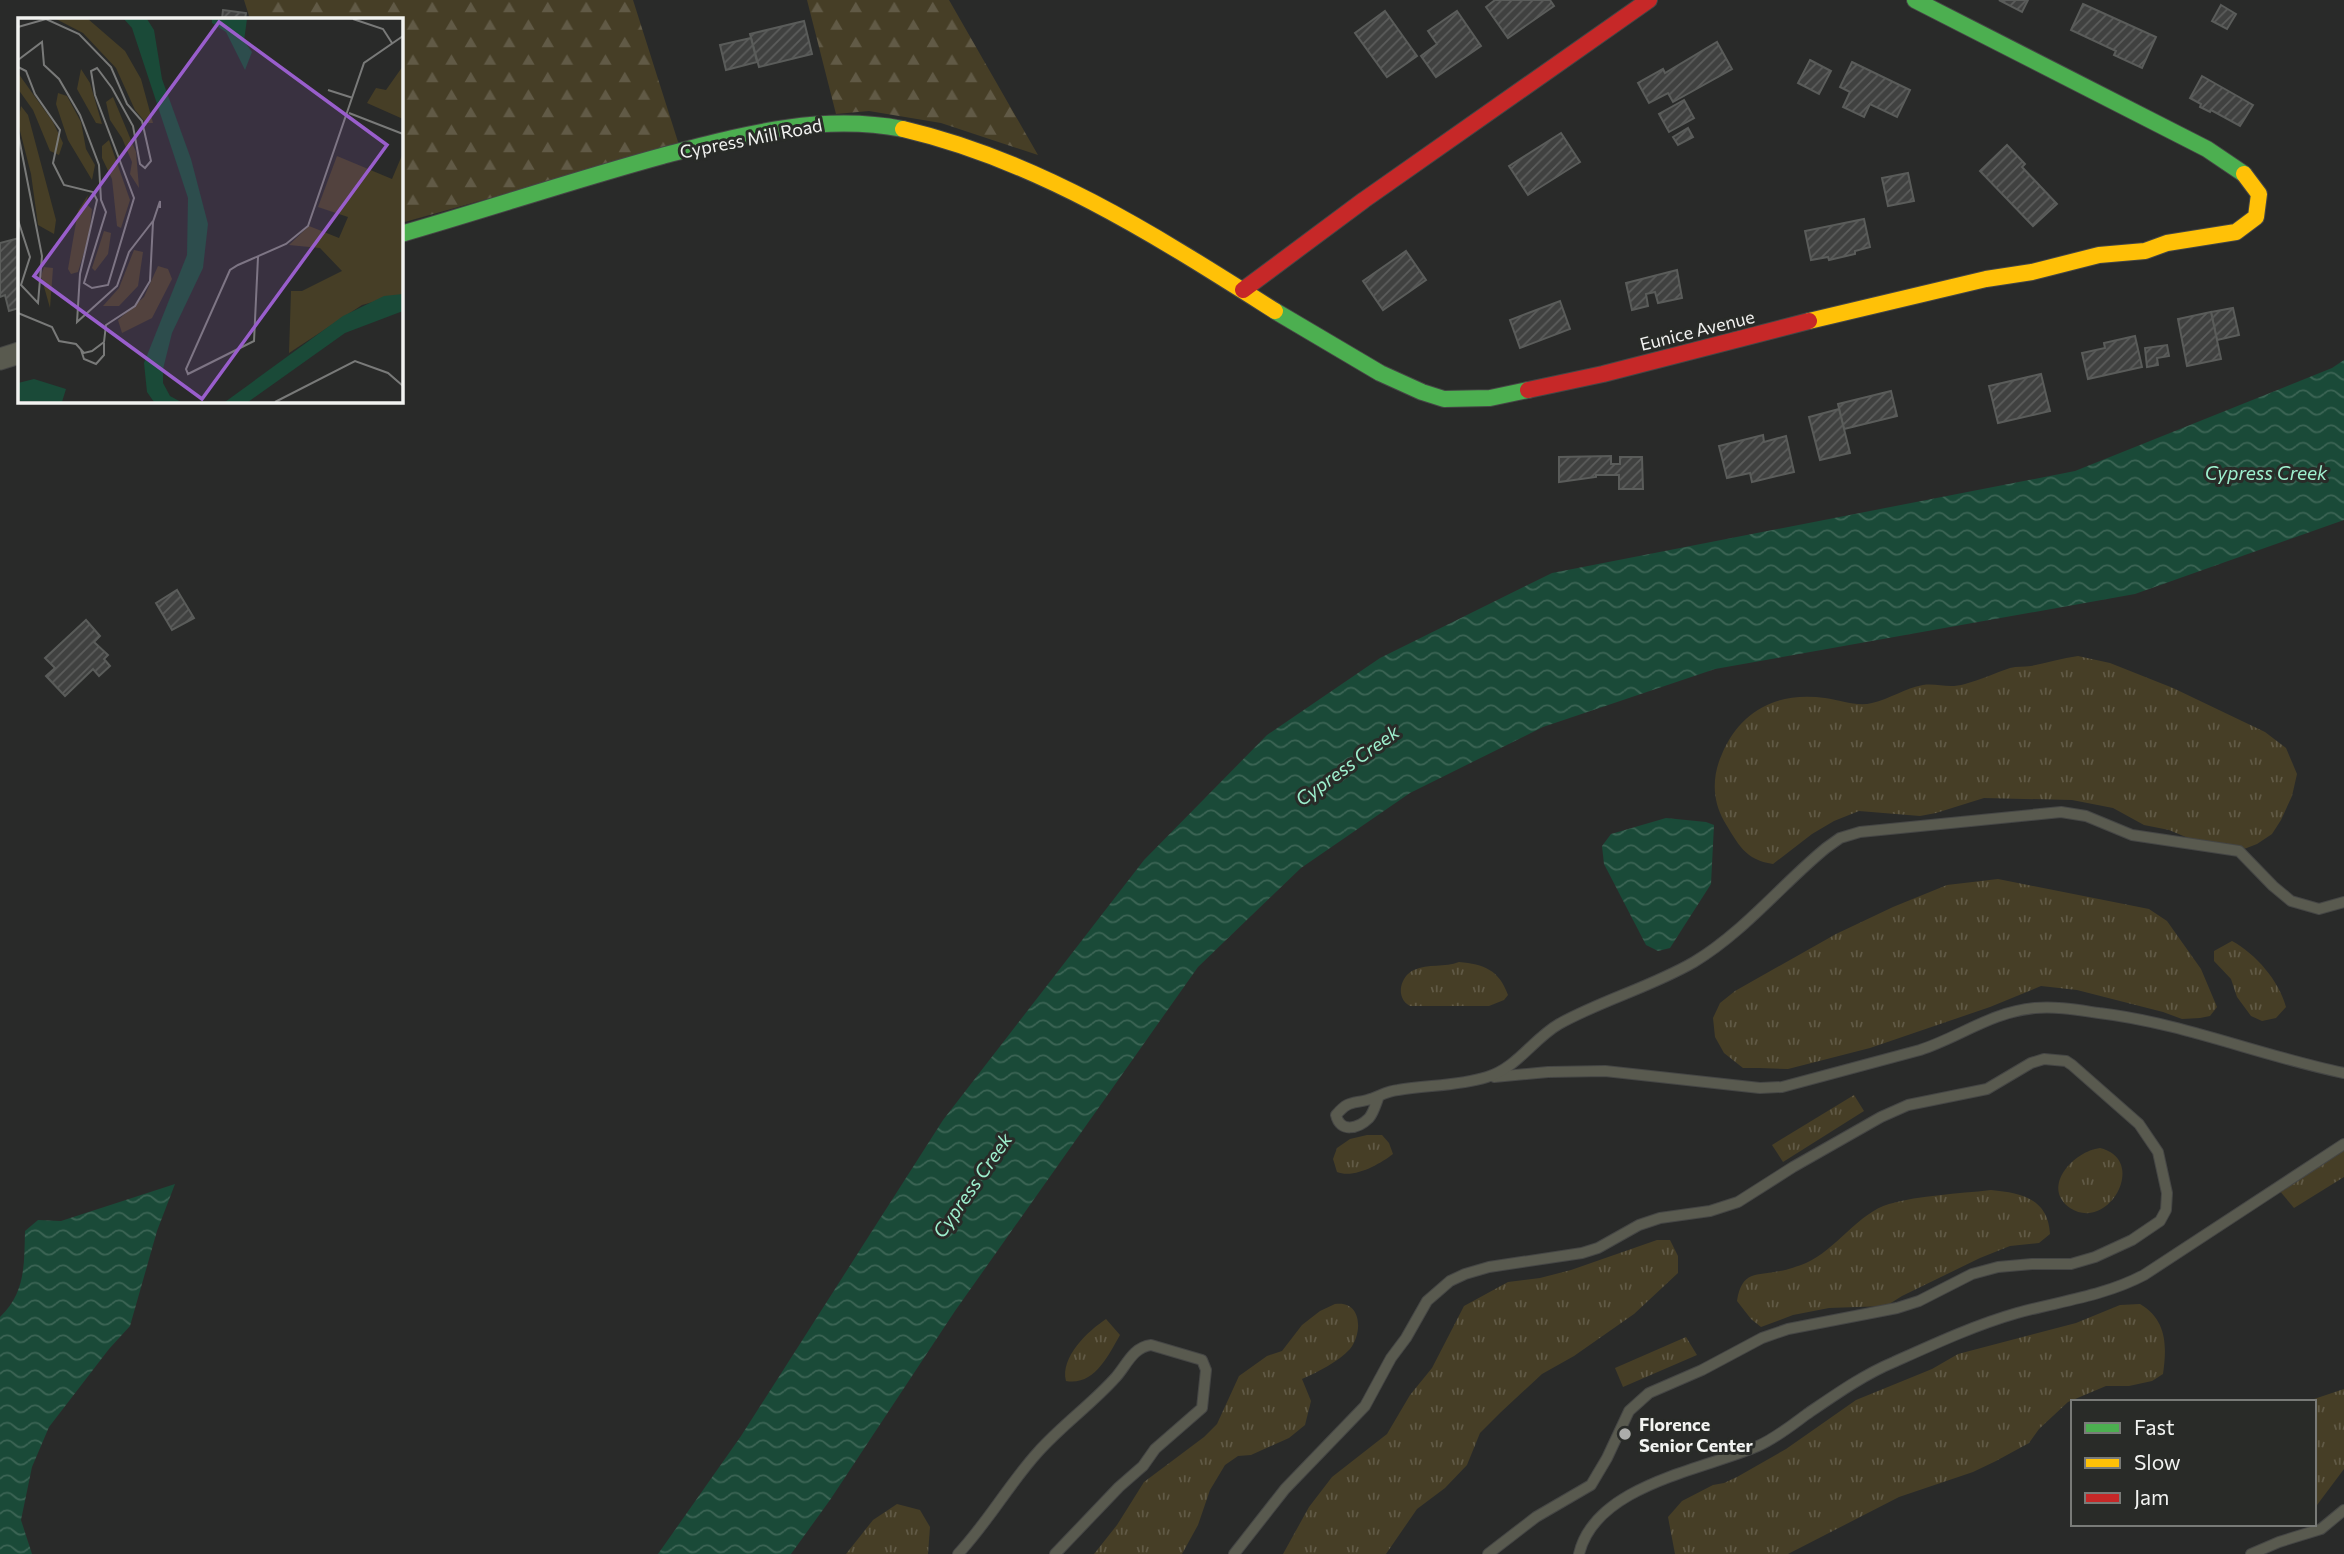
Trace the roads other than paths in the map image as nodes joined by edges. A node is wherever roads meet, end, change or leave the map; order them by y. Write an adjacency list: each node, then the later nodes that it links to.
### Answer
1 (1649, 0): 4 (street)
2 (1916, 0): 4 (street, Eunice Avenue)
3 (402, 234): 4 (street, Cypress Mill Road)
4 (1242, 290)
5 (18, 353): 6 (street)
6 (0, 359)
7 (2344, 902): 9 (lane)
8 (2344, 1073): 9 (lane)
9 (1485, 1078): 10 (lane)
10 (1379, 1096)
11 (2344, 1144): 17 (lane)
12 (2344, 1510): 18 (lane)
13 (958, 1554): 14 (lane)
14 (1055, 1554)
15 (1234, 1554): 16 (lane)
16 (1488, 1554)
17 (1579, 1554)
18 (2251, 1554)

